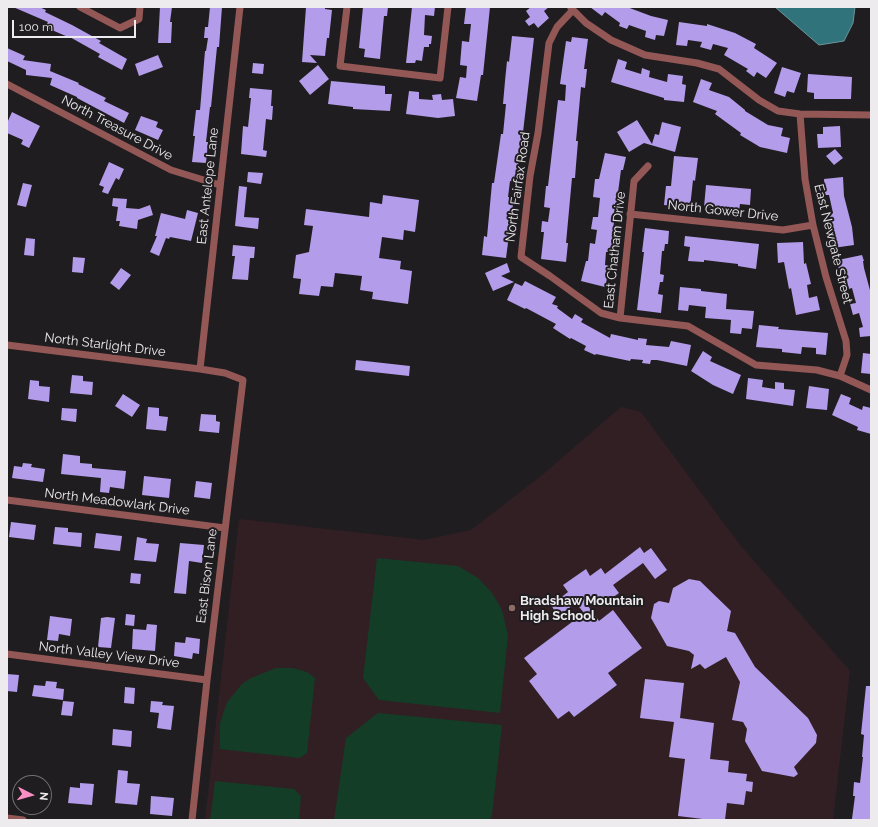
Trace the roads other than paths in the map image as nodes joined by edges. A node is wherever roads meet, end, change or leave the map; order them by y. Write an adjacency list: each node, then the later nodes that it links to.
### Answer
1 (80, 7): 2 (street)
2 (140, 7)
3 (240, 7): 11 (street, East Antelope Lane)
4 (347, 7): 5 (street)
5 (448, 7)
6 (571, 9): 8 (street); 14 (street, North Fairfax Road)
7 (7, 84): 11 (street, North Treasure Drive)
8 (800, 114): 9 (street); 13 (street, East Newgate Street)
9 (871, 115)
10 (648, 166): 12 (street, East Chatham Drive)
11 (220, 185): 16 (street, East Antelope Lane)
12 (630, 214): 13 (street, North Gower Drive); 14 (street, East Chatham Drive)
13 (813, 226): 17 (street, East Newgate Street)
14 (620, 318): 17 (street, North Fairfax Road)
15 (7, 345): 16 (street, North Starlight Drive)
16 (200, 369): 20 (street, East Bison Lane)
17 (840, 376): 18 (street, North Fairfax Road)
18 (871, 390)
19 (7, 500): 20 (street, North Meadowlark Drive)
20 (225, 528): 22 (street, East Bison Lane)
21 (7, 654): 22 (street, North Valley View Drive)
22 (207, 680): 25 (street, East Bison Lane)
23 (7, 818): 24 (street)
24 (23, 820)
25 (192, 820)

